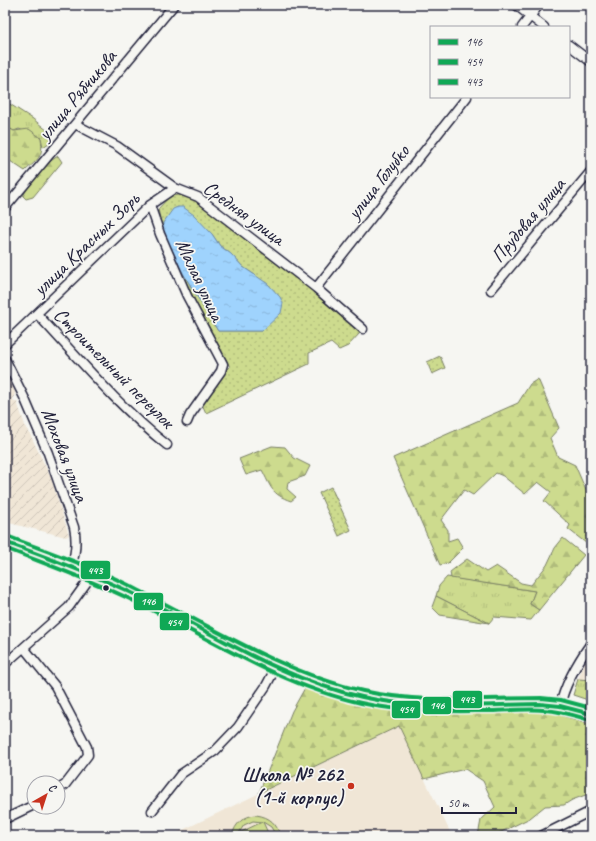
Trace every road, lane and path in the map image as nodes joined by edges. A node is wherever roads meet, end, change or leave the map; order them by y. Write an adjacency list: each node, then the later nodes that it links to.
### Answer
1 (174, 5): 10 (street, улица Рябчикова)
2 (516, 5): 4 (street)
3 (540, 5): 4 (street)
4 (530, 16): 5 (street); 6 (street)
5 (523, 26)
6 (543, 26)
7 (570, 46): 8 (street)
8 (591, 62)
9 (466, 98): 15 (street, улица Голубко)
10 (75, 124): 12 (street, Средняя улица); 14 (street, улица Рябчикова)
11 (591, 171): 16 (street, Прудовая улица)
12 (174, 188): 13 (street, улица Красных Зорь); 15 (street, Средняя улица)
13 (150, 205): 17 (street, улица Красных Зорь); 21 (street, Малая улица)
14 (5, 208)
15 (316, 288): 18 (street, Средняя улица)
16 (491, 290)
17 (37, 314): 19 (street, улица Красных Зорь); 22 (street, Строительный переулок)
18 (363, 329)
19 (5, 344)
20 (5, 359): 24 (street, Моховая улица)
21 (188, 422)
22 (167, 445)
23 (5, 542): 24 (main road)
24 (71, 566): 25 (main road)
25 (92, 575): 27 (street); 29 (main road)
26 (591, 643): 30 (street)
27 (24, 648): 28 (street); 32 (street)
28 (5, 664)
29 (276, 667): 30 (main road); 34 (street)
30 (560, 706): 31 (main road)
31 (591, 714)
32 (66, 782)
33 (26, 809): 36 (street)
34 (152, 810)
35 (591, 811): 37 (street)
36 (5, 819)
37 (541, 836)

